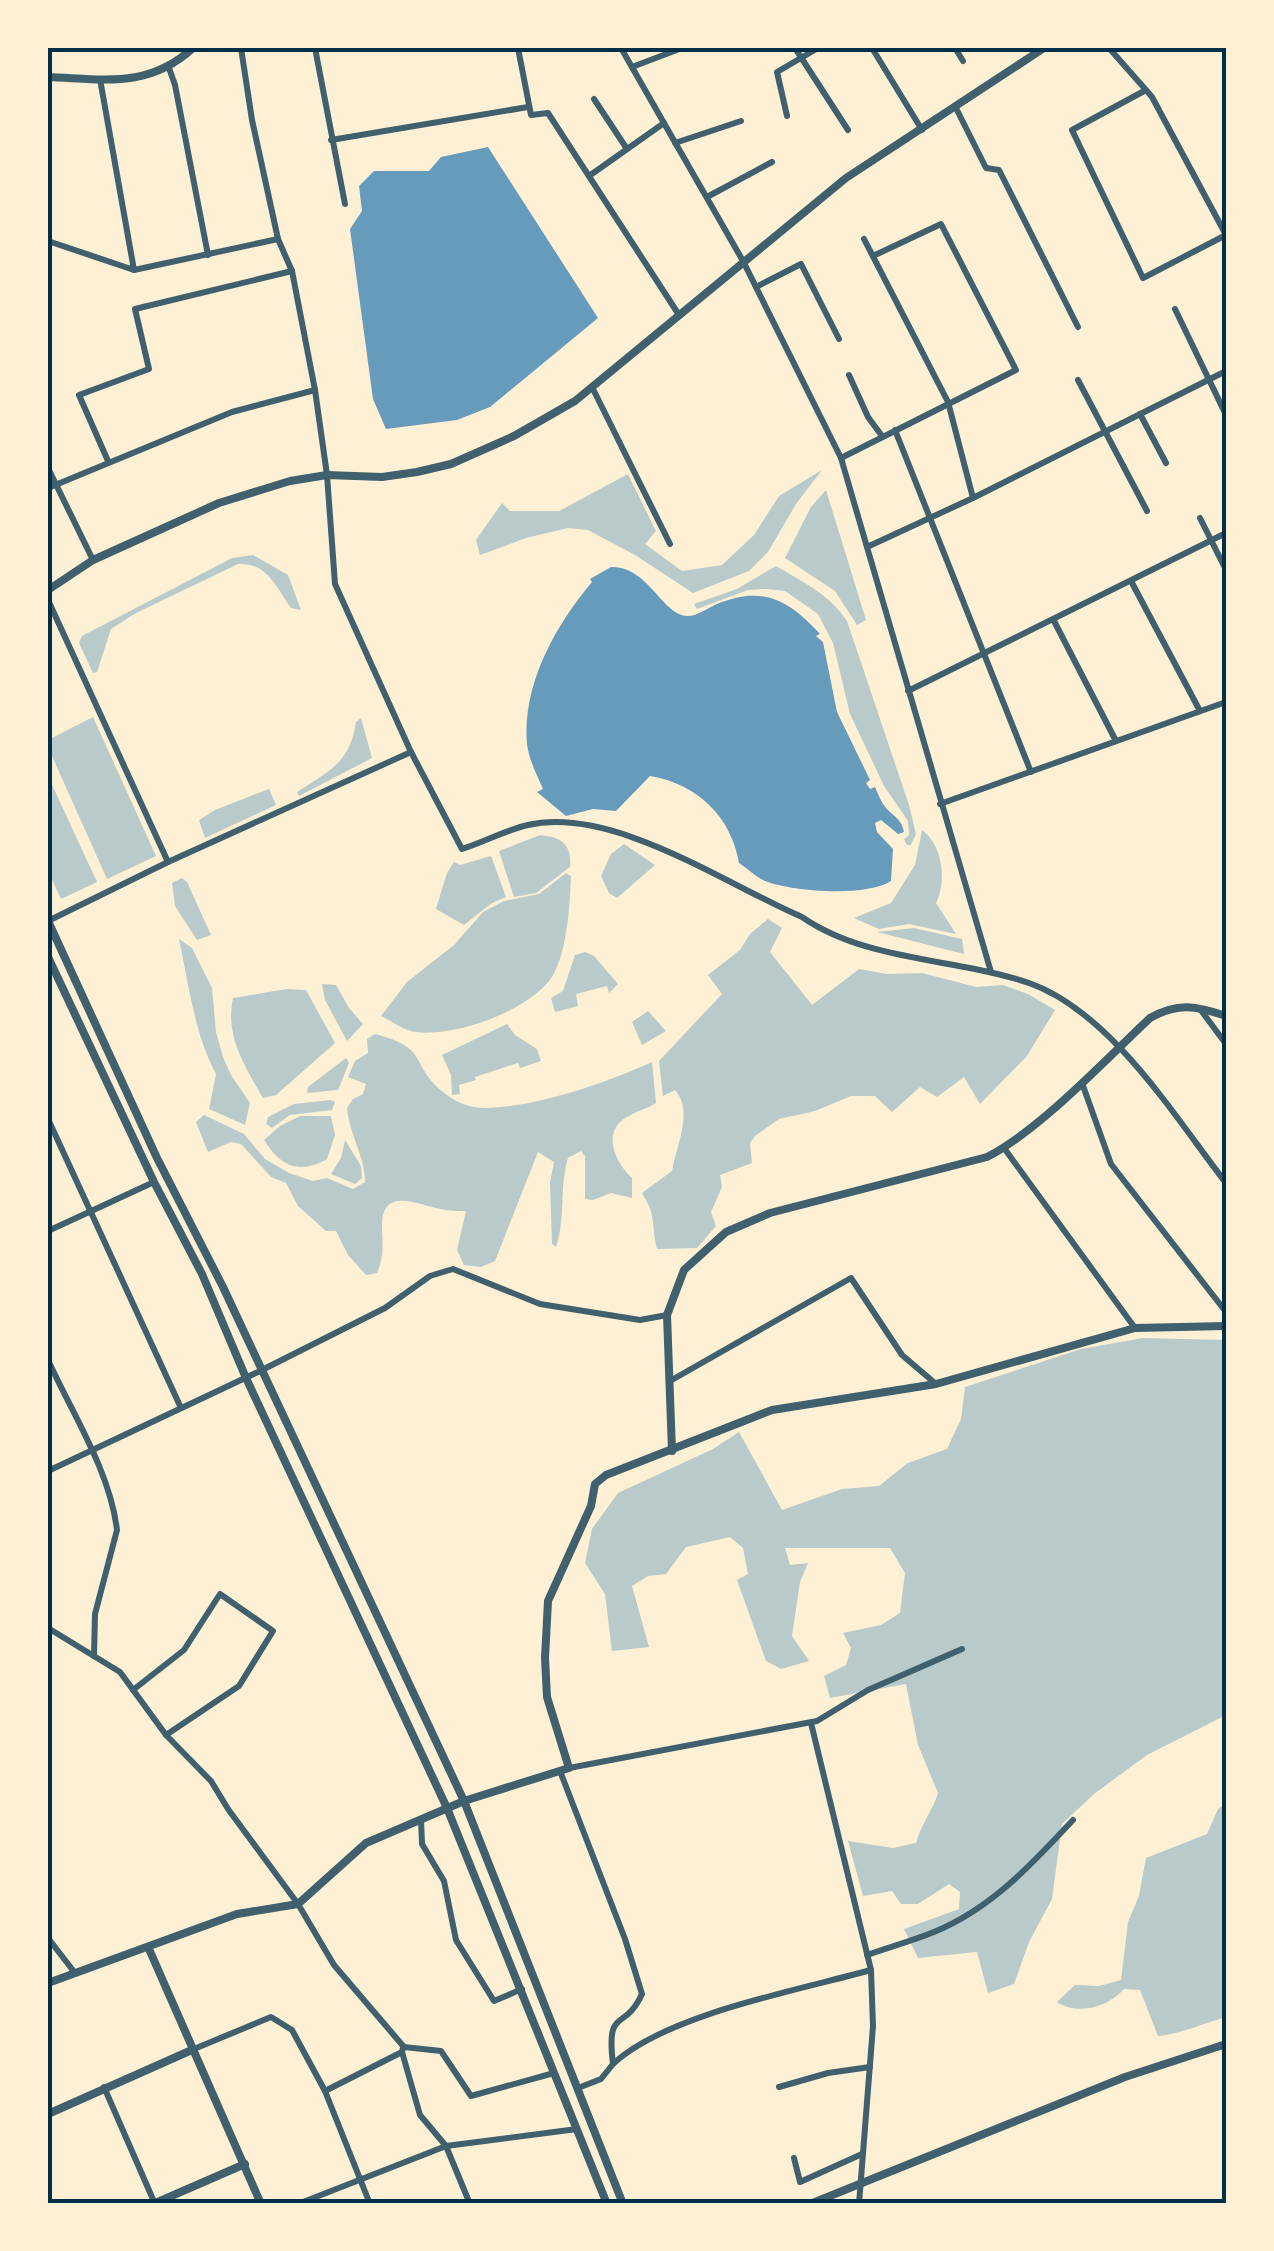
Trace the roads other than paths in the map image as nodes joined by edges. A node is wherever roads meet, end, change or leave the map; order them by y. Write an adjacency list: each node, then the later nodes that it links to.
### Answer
1 (193, 48): 16 (street)
2 (242, 48): 35 (street)
3 (316, 48): 28 (street)
4 (518, 48): 22 (street)
5 (621, 48): 15 (street)
6 (682, 48): 15 (street)
7 (796, 48): 13 (street)
8 (818, 48): 13 (street)
9 (872, 48): 27 (street)
10 (955, 48): 14 (street)
11 (1044, 48): 21 (street)
12 (1109, 48): 19 (street)
13 (802, 58): 23 (street); 26 (street)
14 (963, 61)
15 (632, 67): 25 (street)
16 (169, 68): 18 (street); 38 (street)
17 (48, 77): 18 (street)
18 (100, 79): 41 (street)
19 (1146, 90): 19 (street)
20 (594, 99): 30 (street)
21 (955, 106): 27 (street); 46 (street)
22 (528, 107): 28 (street); 32 (street)
23 (787, 116)
24 (740, 122): 29 (street)
25 (664, 123): 29 (street); 30 (street)
26 (848, 130)
27 (922, 130): 40 (street)
28 (331, 140): 34 (street)
29 (676, 142): 33 (street)
30 (627, 150): 32 (street)
31 (772, 162): 33 (street)
32 (589, 176): 45 (street)
33 (706, 197): 40 (street)
34 (345, 204)
35 (278, 239): 38 (street); 42 (street)
36 (864, 239): 39 (street)
37 (48, 241): 41 (street)
38 (208, 255): 41 (street)
39 (873, 256): 54 (street); 54 (street)
40 (743, 261): 43 (street); 45 (street)
41 (134, 270)
42 (292, 271): 53 (street); 61 (street)
43 (756, 287): 47 (street); 60 (street)
44 (1175, 309): 50 (street)
45 (680, 315): 52 (street)
46 (1078, 328)
47 (839, 339)
48 (1226, 371): 50 (street)
49 (848, 375): 59 (street)
50 (1209, 379): 55 (street); 56 (street)
51 (1078, 380): 58 (street)
52 (592, 387): 64 (street); 73 (street)
53 (314, 390): 61 (street); 64 (street)
54 (948, 402): 57 (street); 67 (street)
55 (1140, 414): 58 (street); 62 (street)
56 (1226, 416)
57 (894, 430): 59 (street); 70 (street)
58 (1105, 432): 67 (street); 68 (street)
59 (882, 436): 60 (street)
60 (841, 458): 74 (street)
61 (108, 461): 65 (street)
62 (1166, 463)
63 (48, 468): 65 (street)
64 (326, 476): 75 (street); 86 (street)
65 (56, 484): 66 (street); 75 (street)
66 (48, 488)
67 (973, 498): 70 (street)
68 (1147, 511)
69 (1200, 518): 72 (street)
70 (930, 519): 74 (street); 81 (street)
71 (1226, 533): 72 (street)
72 (1211, 541): 76 (street); 77 (street)
73 (670, 544)
74 (867, 547): 82 (street)
75 (93, 560): 78 (street)
76 (1226, 570)
77 (1131, 581): 80 (street); 84 (street)
78 (48, 590)
79 (48, 600): 89 (street)
80 (1054, 621): 81 (street); 85 (street)
81 (985, 655): 82 (street); 87 (street)
82 (908, 691): 88 (street)
83 (1226, 702): 84 (street)
84 (1200, 711): 85 (street)
85 (1116, 741): 87 (street)
86 (411, 752): 89 (street); 92 (street)
87 (1031, 772): 88 (street)
88 (940, 804): 92 (street)
89 (168, 862): 90 (street)
90 (48, 921): 109 (street)
91 (48, 957): 100 (street)
92 (991, 972): 96 (street)
93 (1198, 1006): 94 (street); 95 (street); 96 (street)
94 (1226, 1016)
95 (1226, 1044)
96 (1119, 1046): 97 (street); 101 (street)
97 (1082, 1082): 99 (street); 104 (street)
98 (48, 1119): 102 (street)
99 (1004, 1148): 105 (street); 107 (street)
100 (154, 1182): 102 (street); 110 (street)
101 (1226, 1182)
102 (91, 1212): 103 (street); 113 (street)
103 (48, 1231)
104 (1226, 1312)
105 (667, 1315): 109 (street); 111 (street)
106 (1226, 1326): 107 (street)
107 (1135, 1328): 112 (street)
108 (48, 1360): 114 (street)
109 (260, 1371): 110 (street); 124 (street)
110 (246, 1378): 113 (street); 125 (street)
111 (670, 1381): 112 (street); 115 (street)
112 (936, 1384): 115 (street)
113 (181, 1408): 114 (street)
114 (90, 1450): 116 (street); 119 (street)
115 (672, 1452): 123 (street)
116 (48, 1471)
117 (48, 1628): 119 (street)
118 (962, 1649): 121 (street)
119 (94, 1656): 120 (street)
120 (133, 1690): 122 (street); 122 (street)
121 (811, 1723): 123 (street); 131 (street)
122 (166, 1735): 128 (street)
123 (564, 1770): 124 (street); 139 (street)
124 (464, 1801): 125 (street); 144 (street)
125 (447, 1808): 126 (street); 135 (street)
126 (421, 1819): 128 (street); 135 (street)
127 (1073, 1820): 131 (street)
128 (298, 1904): 130 (street); 138 (street)
129 (48, 1938): 133 (street)
130 (149, 1948): 133 (street); 137 (street)
131 (867, 1956): 132 (street)
132 (872, 1970): 139 (street); 140 (street)
133 (75, 1974): 134 (street)
134 (48, 1983)
135 (522, 1989): 141 (street)
136 (1226, 2044): 153 (street)
137 (194, 2049): 142 (street); 145 (street); 151 (street)
138 (403, 2049): 141 (street); 145 (street); 148 (street)
139 (613, 2064): 144 (street)
140 (870, 2067): 143 (street); 149 (street)
141 (554, 2072): 147 (street)
142 (104, 2086): 146 (street); 154 (street)
143 (779, 2087)
144 (578, 2088): 160 (street)
145 (324, 2091): 152 (street)
146 (48, 2114)
147 (577, 2130): 148 (street); 159 (street)
148 (446, 2146): 152 (street); 158 (street)
149 (863, 2153): 150 (street); 153 (street)
150 (794, 2158)
151 (244, 2164): 154 (street); 155 (street)
152 (360, 2178): 156 (street); 157 (street)
153 (861, 2181): 161 (street); 162 (street)
154 (154, 2203)
155 (261, 2204)
156 (298, 2204)
157 (370, 2204)
158 (470, 2204)
159 (607, 2204)
160 (622, 2204)
161 (810, 2204)
162 (860, 2204)

